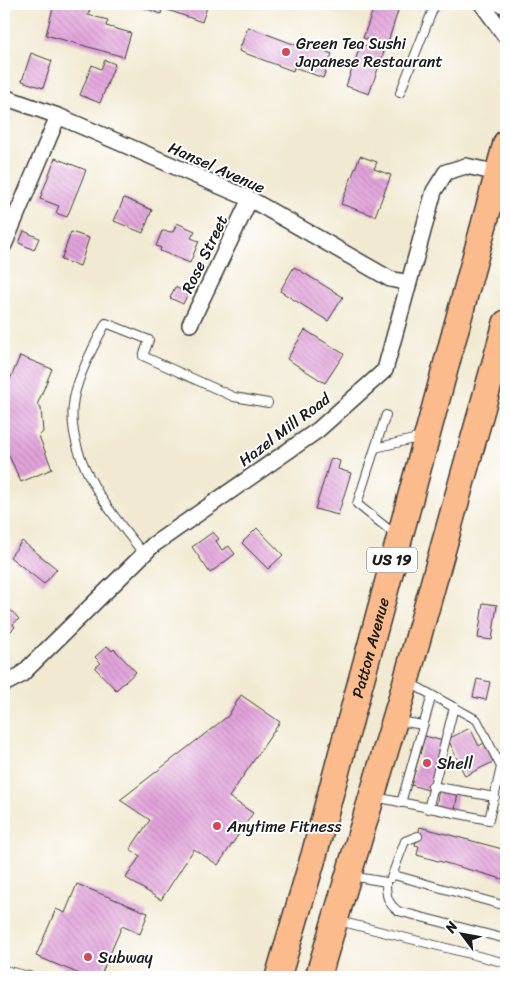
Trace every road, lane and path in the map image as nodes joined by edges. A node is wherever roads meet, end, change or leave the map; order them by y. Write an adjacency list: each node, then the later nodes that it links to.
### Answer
1 (436, 4): 6 (lane)
2 (482, 4): 5 (street)
3 (500, 4): 4 (street)
4 (506, 6)
5 (506, 37)
6 (400, 93)
7 (4, 97): 8 (street, Hansel Avenue)
8 (58, 116): 11 (street, Hansel Avenue); 12 (street)
9 (506, 143): 10 (main road, Patton Avenue / US 19)
10 (498, 173): 13 (street, Hazel Mill Road); 19 (main road, Patton Avenue / US 19)
11 (250, 199): 13 (street, Hansel Avenue); 15 (street, Rose Street)
12 (4, 245)
13 (409, 284): 23 (street, Hazel Mill Road)
14 (506, 323): 21 (main road, US 19)
15 (190, 324)
16 (506, 378): 21 (main road)
17 (268, 403): 23 (lane)
18 (386, 415): 20 (lane)
19 (426, 437): 20 (lane); 22 (main road, Patton Avenue / US 19)
20 (375, 448): 22 (lane)
21 (470, 452): 24 (main road, US 19)
22 (398, 537): 45 (main road, Patton Avenue / US 19)
23 (144, 554): 25 (street, Hazel Mill Road)
24 (406, 681): 26 (lane); 28 (main road, US 19)
25 (4, 684)
26 (432, 695): 27 (lane); 29 (lane)
27 (454, 707): 30 (lane); 32 (lane)
28 (394, 721): 29 (lane); 31 (main road, US 19)
29 (423, 724): 33 (lane)
30 (432, 786): 32 (lane); 34 (lane)
31 (371, 796): 33 (lane); 37 (main road, US 19)
32 (495, 797): 34 (lane)
33 (401, 803): 34 (lane)
34 (428, 809)
35 (418, 836): 36 (lane)
36 (394, 875): 38 (lane); 39 (lane)
37 (349, 876): 38 (lane); 40 (main road, US 19)
38 (386, 882): 41 (lane)
39 (506, 905)
40 (336, 920): 42 (lane); 46 (main road, US 19)
41 (506, 939)
42 (506, 963)
43 (4, 970): 44 (lane)
44 (33, 977)
45 (278, 977)
46 (318, 977)

